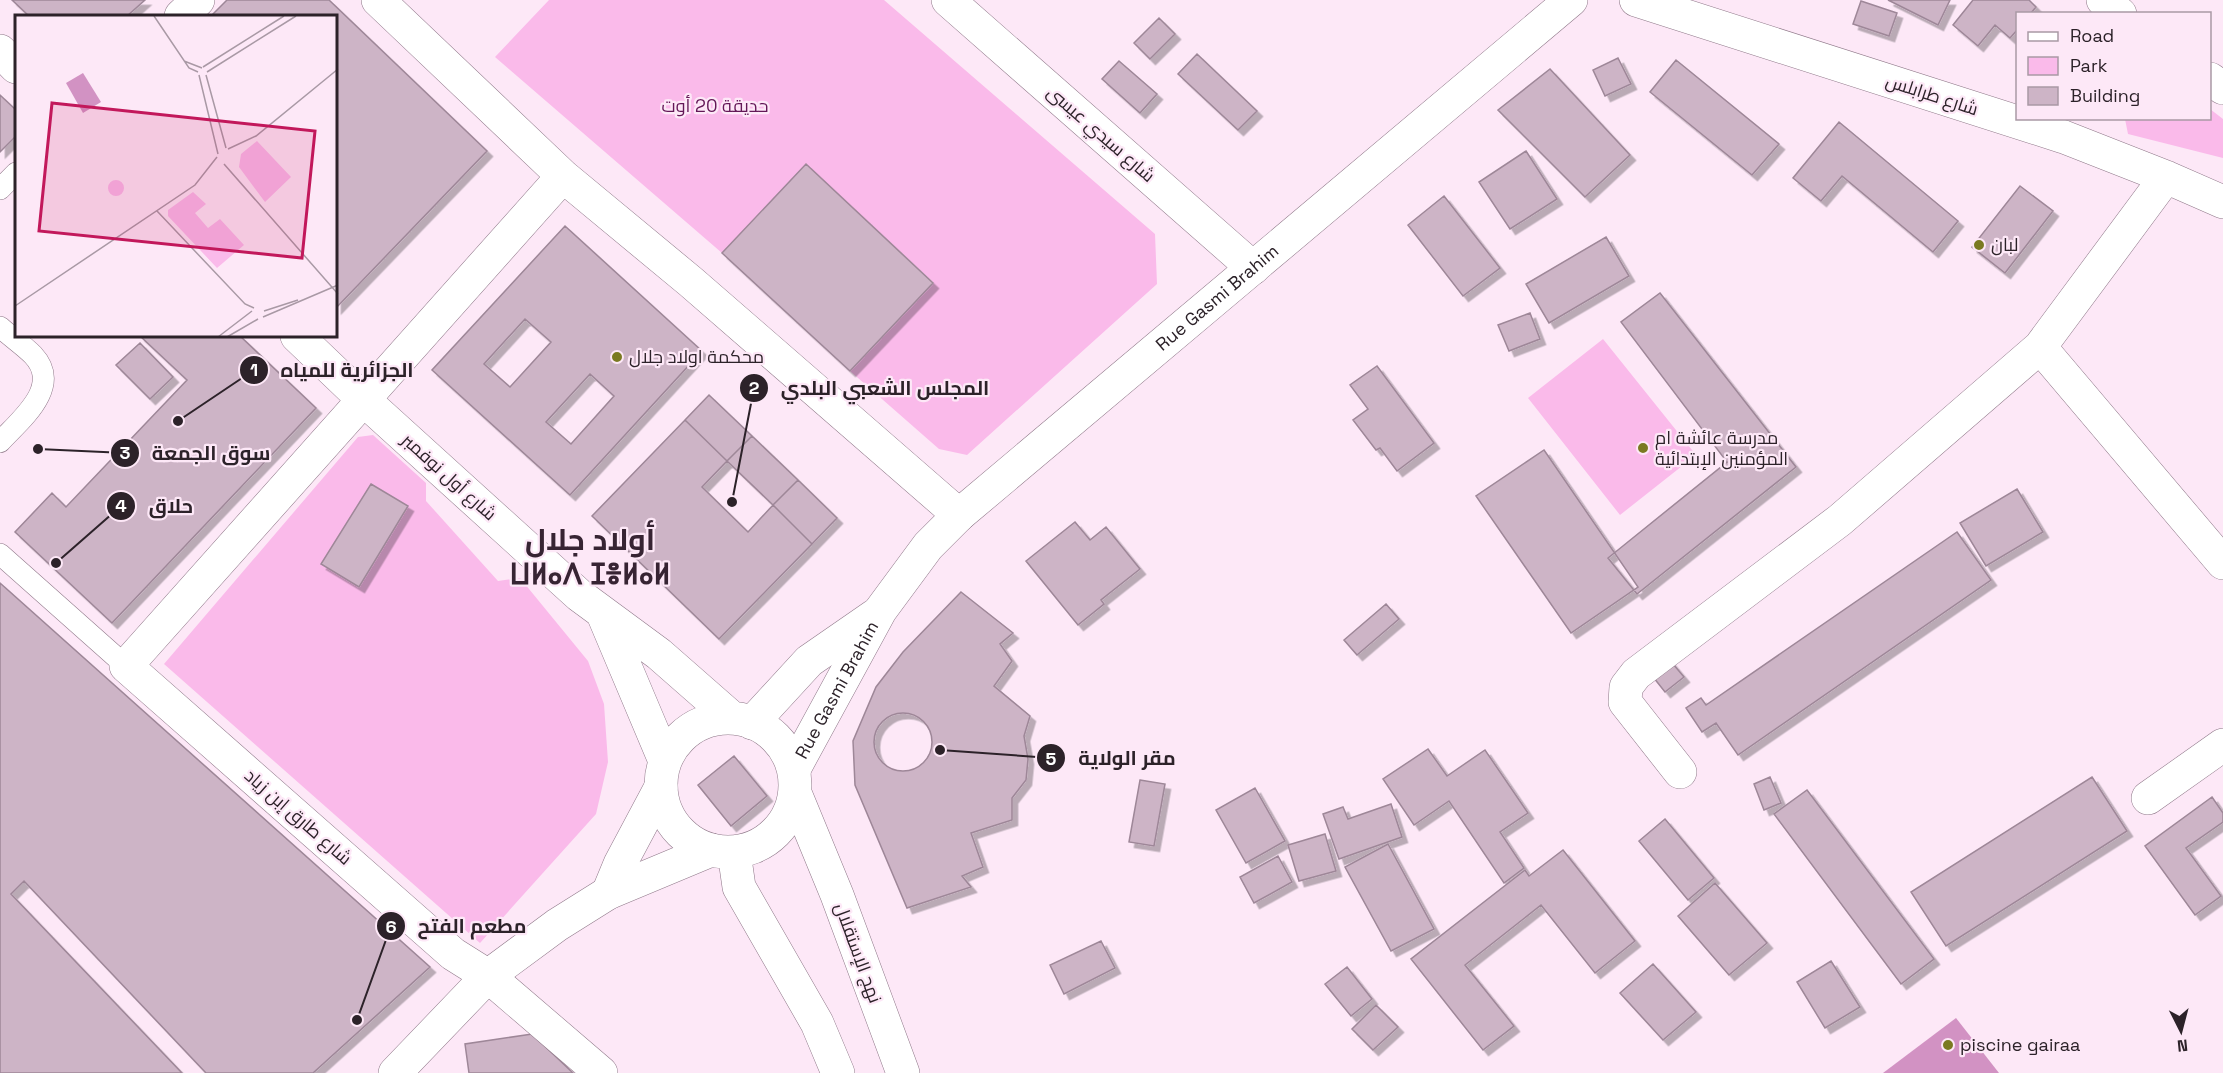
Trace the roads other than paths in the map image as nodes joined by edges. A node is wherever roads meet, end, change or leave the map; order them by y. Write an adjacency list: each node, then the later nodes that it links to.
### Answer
1 (198, 0): 8 (street)
2 (378, 0): 15 (street)
3 (948, 0): 19 (street, شارع سيدي عيسى)
4 (1571, 0): 19 (street, Rue Gasmi Brahim)
5 (1636, 0): 11 (street, شارع طرابلس)
6 (2103, 0): 7 (street)
7 (2118, 12)
8 (182, 15)
9 (0, 51): 10 (street)
10 (15, 66)
11 (2016, 113)
12 (2041, 120): 13 (street, شارع طرابلس)
13 (2068, 128): 16 (street, شارع طرابلس)
14 (15, 174): 17 (lane)
15 (563, 176): 23 (street); 25 (street)
16 (2166, 177): 18 (street, شارع طرابلس); 22 (street)
17 (0, 189)
18 (2223, 202)
19 (1253, 268): 25 (street, Rue Gasmi Brahim)
20 (0, 327): 24 (lane)
21 (299, 338): 23 (street, شارع أول نوفمبر)
22 (2040, 347): 27 (street); 33 (street)
23 (364, 400): 29 (street, شارع أول نوفمبر); 30 (street)
24 (0, 442)
25 (959, 515): 28 (street, Rue Gasmi Brahim)
26 (0, 554): 30 (lane, شارع طارق إبن زياد)
27 (2223, 563)
28 (880, 611): 31 (street, Rue Gasmi Brahim); 35 (street, Rue Gasmi Brahim)
29 (603, 614): 31 (street, شارع أول نوفمبر); 34 (street, شارع أول نوفمبر)
30 (126, 666): 39 (street, شارع طارق إبن زياد)
31 (742, 720): 34 (street); 35 (street)
32 (2223, 745): 36 (street)
33 (1680, 772)
34 (663, 774): 37 (street); 38 (street)
35 (795, 781): 37 (street); 43 (street, نهج الإستقلال)
36 (2148, 798)
37 (722, 851): 38 (street); 42 (street)
38 (608, 893): 39 (street)
39 (488, 976): 40 (street); 41 (street, شارع طارق إبن زياد)
40 (395, 1073)
41 (601, 1073)
42 (838, 1073)
43 (903, 1073)

